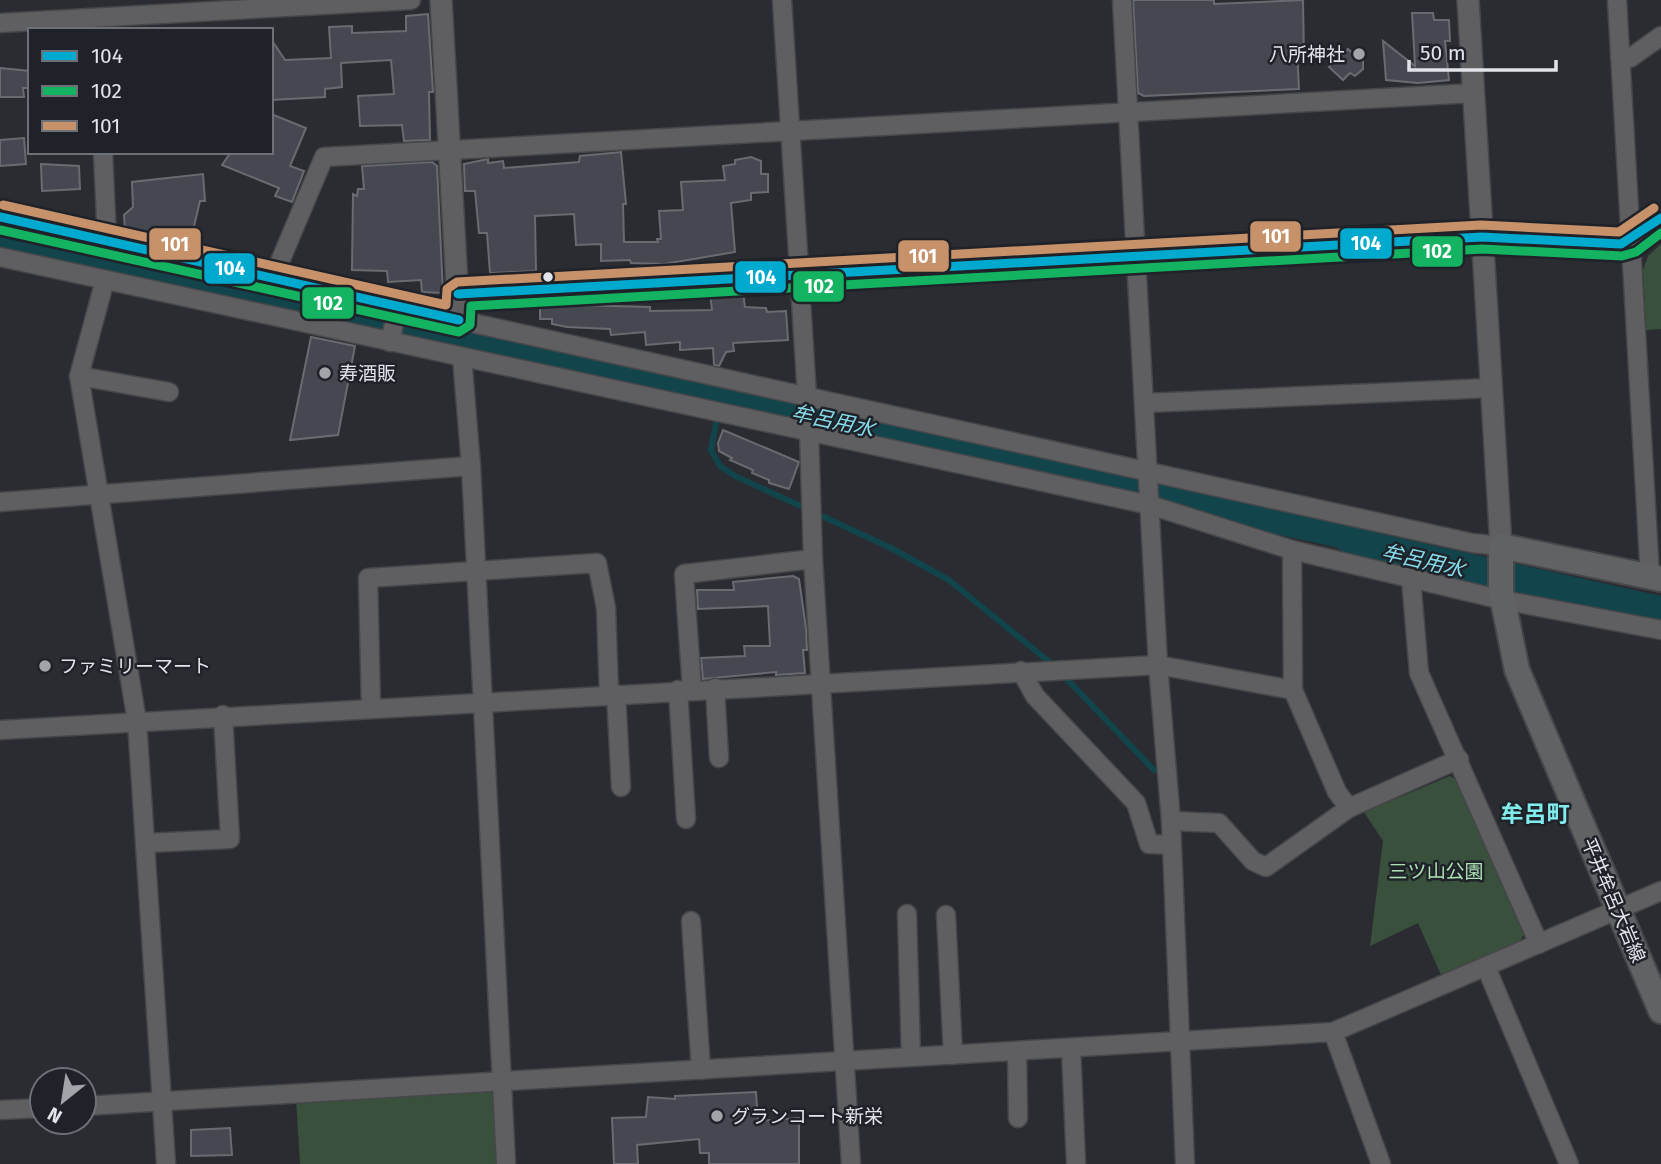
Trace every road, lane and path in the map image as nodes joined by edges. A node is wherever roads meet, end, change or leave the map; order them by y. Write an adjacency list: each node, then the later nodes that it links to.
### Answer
1 (95, 0): 9 (street)
2 (411, 0): 9 (street)
3 (441, 0): 15 (street)
4 (782, 0): 14 (street)
5 (1122, 0): 13 (street)
6 (1468, 0): 12 (street)
7 (1617, 0): 11 (street)
8 (0, 23): 9 (street)
9 (96, 24)
10 (1661, 36): 11 (street)
11 (1620, 58): 21 (street)
12 (1474, 93): 13 (street); 19 (street)
13 (1128, 112): 14 (street); 23 (street)
14 (791, 129): 15 (street); 25 (street)
15 (449, 148): 24 (street); 27 (street)
16 (103, 154): 20 (street)
17 (0, 217): 20 (street)
18 (1661, 218): 21 (street)
19 (1482, 237): 21 (street); 23 (street); 33 (street)
20 (107, 241): 24 (street)
21 (1630, 241): 47 (street)
22 (0, 257): 26 (street)
23 (1136, 258): 25 (street); 36 (street)
24 (273, 278): 29 (street)
25 (798, 278): 27 (street); 35 (street)
26 (105, 280): 29 (street); 31 (street)
27 (458, 294): 28 (street)
28 (459, 320): 29 (street); 32 (street)
29 (394, 324): 30 (street)
30 (462, 358): 32 (street); 38 (street)
31 (79, 376): 34 (street); 40 (street)
32 (642, 377): 35 (street); 37 (street)
33 (1491, 388): 36 (street); 44 (street)
34 (169, 392)
35 (807, 396): 39 (street)
36 (1145, 403): 39 (street)
37 (809, 431): 42 (street); 45 (street)
38 (471, 466): 40 (street); 46 (street)
39 (1149, 474): 42 (street); 44 (street)
40 (98, 497): 41 (street); 61 (street)
41 (0, 502)
42 (1150, 502): 43 (street); 51 (street)
43 (1292, 550): 48 (street); 56 (street)
44 (1501, 553): 47 (main road); 49 (main road, 平井牟呂大岩線)
45 (813, 559): 53 (street); 55 (street)
46 (476, 569): 57 (street); 58 (street); 59 (street)
47 (1656, 578)
48 (1411, 579): 49 (street); 64 (street)
49 (1502, 596): 50 (street); 72 (main road, 平井牟呂大岩線)
50 (1661, 629)
51 (1158, 665): 52 (street); 56 (street); 68 (street)
52 (1021, 671): 53 (street); 70 (street)
53 (820, 681): 54 (street); 85 (street)
54 (715, 688): 55 (street); 63 (street)
55 (685, 690): 57 (street); 67 (street)
56 (1293, 690): 66 (street)
57 (613, 694): 58 (street); 65 (street)
58 (481, 702): 59 (street); 87 (street)
59 (371, 707): 60 (street)
60 (223, 715): 61 (street); 69 (street)
61 (137, 721): 62 (street); 69 (street)
62 (0, 730)
63 (719, 758)
64 (1459, 759): 66 (street); 76 (street)
65 (621, 787)
66 (1349, 808): 68 (street)
67 (685, 819)
68 (1171, 821): 70 (street)
69 (147, 843): 88 (street)
70 (1171, 845): 80 (street)
71 (1661, 891): 72 (street)
72 (1619, 909): 76 (street); 78 (main road, 平井牟呂大岩線)
73 (907, 915): 84 (street)
74 (946, 915): 83 (street)
75 (691, 921): 86 (street)
76 (1539, 944): 77 (street)
77 (1486, 967): 79 (street); 93 (street)
78 (1661, 1011)
79 (1333, 1032): 80 (street); 99 (street)
80 (1178, 1041): 81 (street); 98 (street)
81 (1071, 1048): 82 (street); 97 (street)
82 (1017, 1051): 83 (street); 92 (street)
83 (953, 1055): 84 (street)
84 (911, 1057): 85 (street)
85 (846, 1061): 86 (street); 96 (street)
86 (701, 1070): 87 (street)
87 (501, 1082): 88 (street); 95 (street)
88 (162, 1102): 89 (street); 94 (street)
89 (98, 1105)
90 (28, 1109): 91 (street)
91 (0, 1110)
92 (1017, 1118)
93 (1562, 1162)
94 (166, 1164)
95 (506, 1164)
96 (851, 1164)
97 (1076, 1164)
98 (1185, 1164)
99 (1381, 1164)

